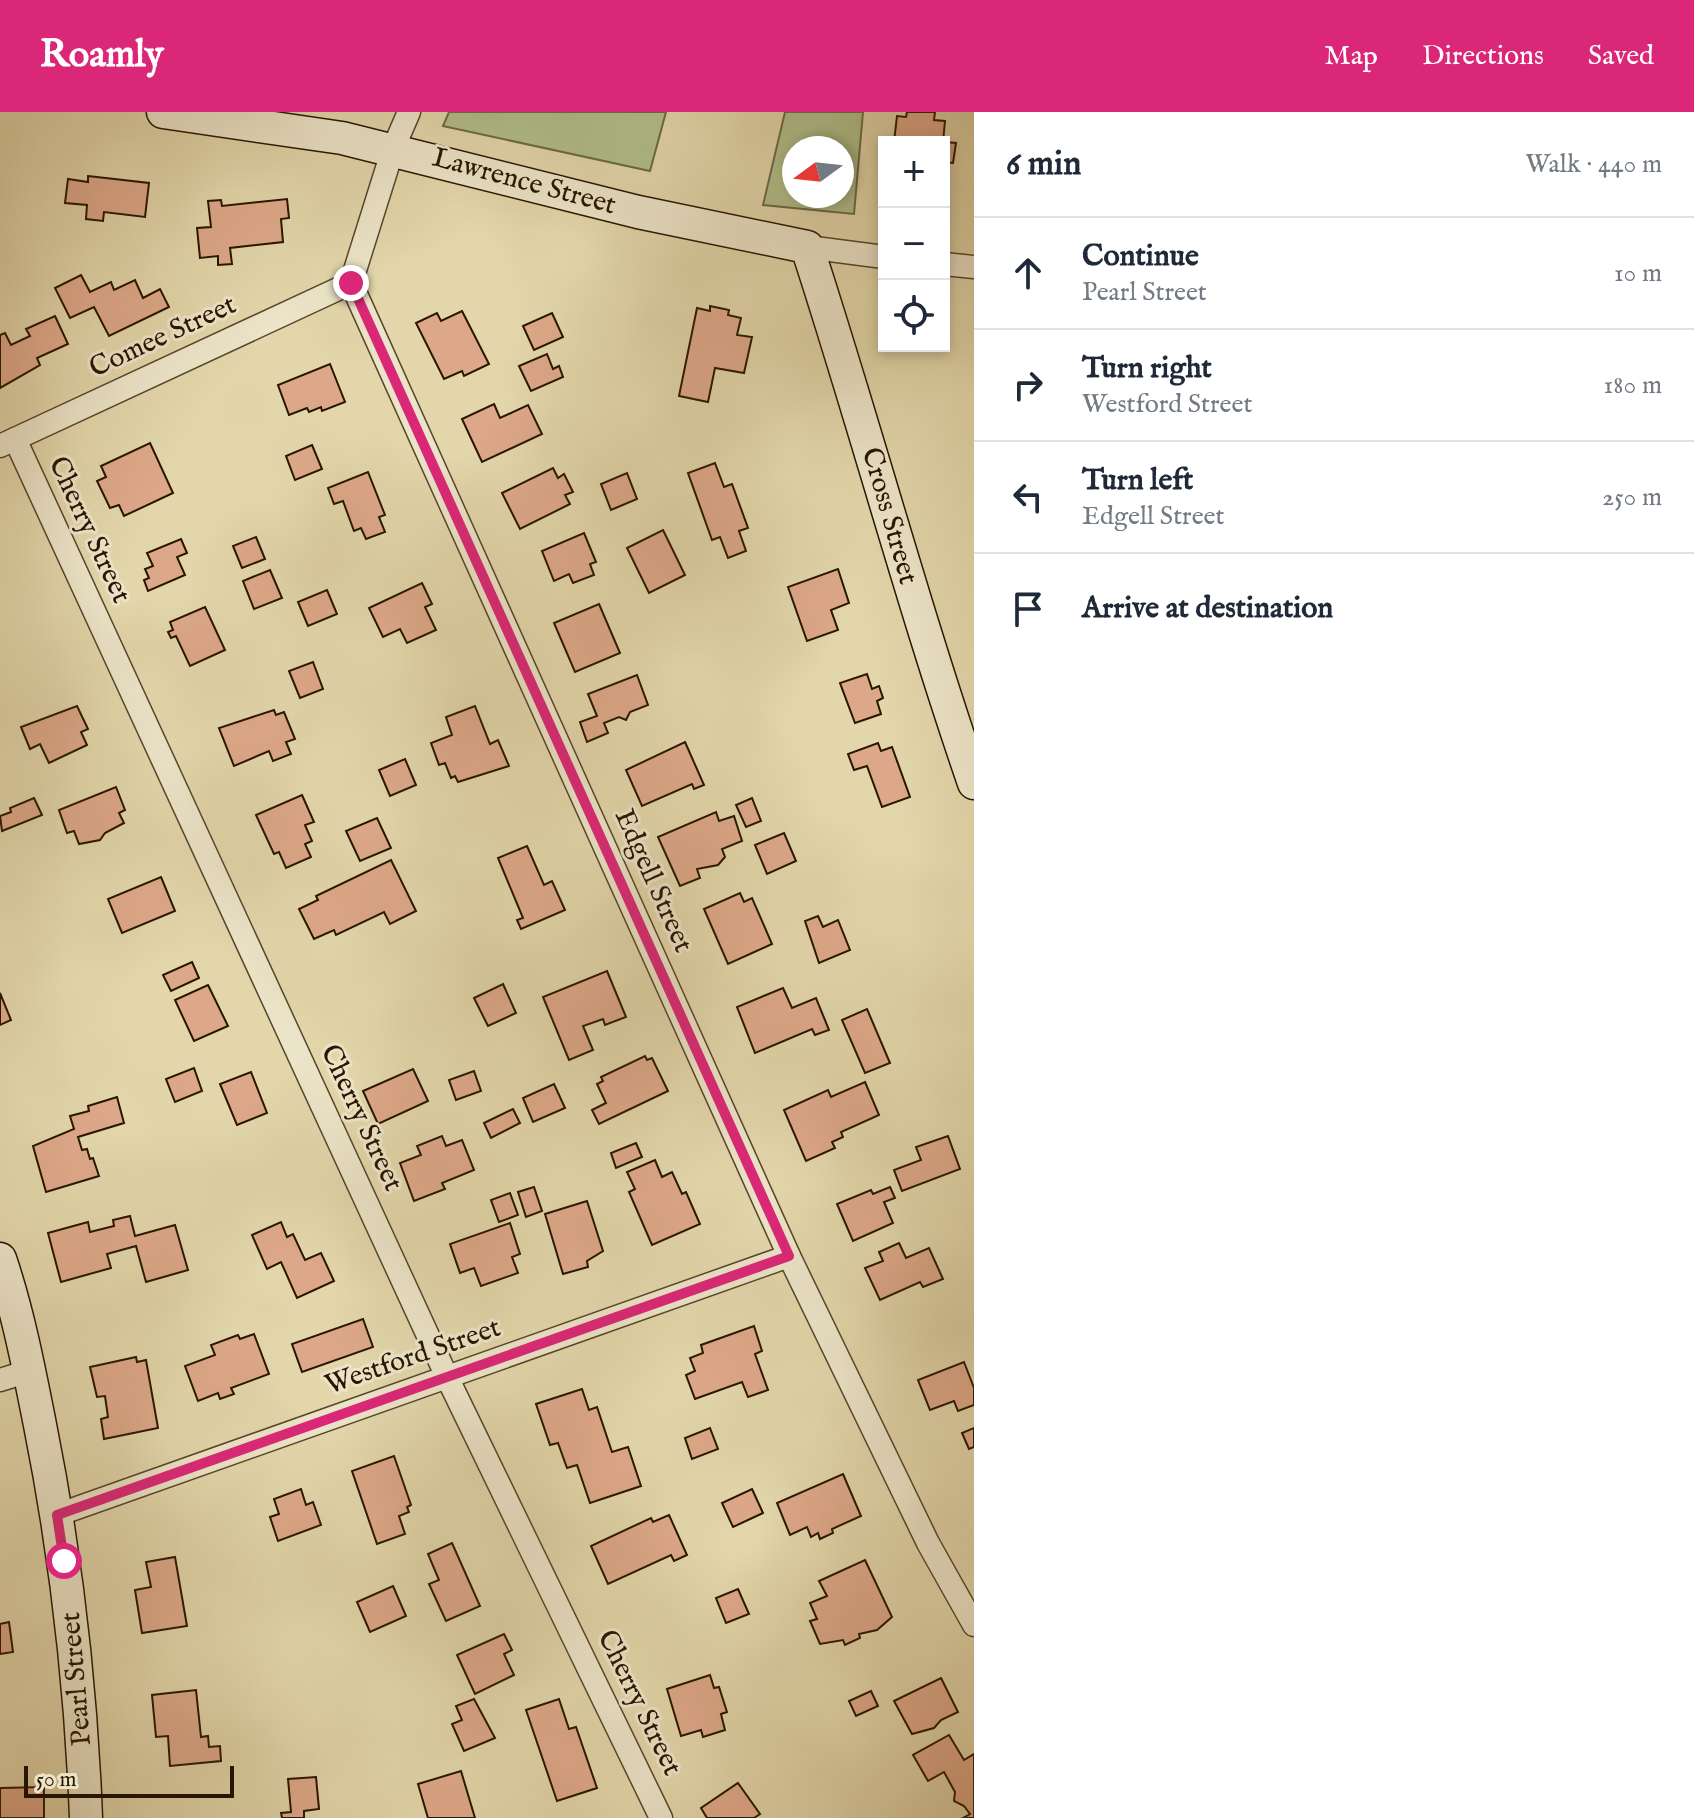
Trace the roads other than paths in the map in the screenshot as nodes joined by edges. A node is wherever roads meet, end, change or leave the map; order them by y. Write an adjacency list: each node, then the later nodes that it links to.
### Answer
1 (163, 112): 3 (street, Lawrence Street)
2 (409, 112): 3 (street)
3 (393, 149): 4 (street, Lawrence Street); 8 (street)
4 (807, 247): 5 (street, Lawrence Street); 10 (street, Cross Street)
5 (878, 256)
6 (950, 265): 7 (street)
7 (974, 267)
8 (351, 283): 9 (street, Comee Street); 11 (street, Edgell Street)
9 (7, 442): 14 (street, Cherry Street)
10 (974, 783)
11 (789, 1256): 14 (street, Westford Street); 16 (street, Edgell Street)
12 (0, 1259): 13 (street, Pearl Street)
13 (14, 1375): 15 (street, Pearl Street)
14 (447, 1377): 15 (street, Westford Street); 18 (street, Cherry Street)
15 (57, 1515): 17 (street, Pearl Street)
16 (974, 1625)
17 (86, 1818)
18 (661, 1818)

